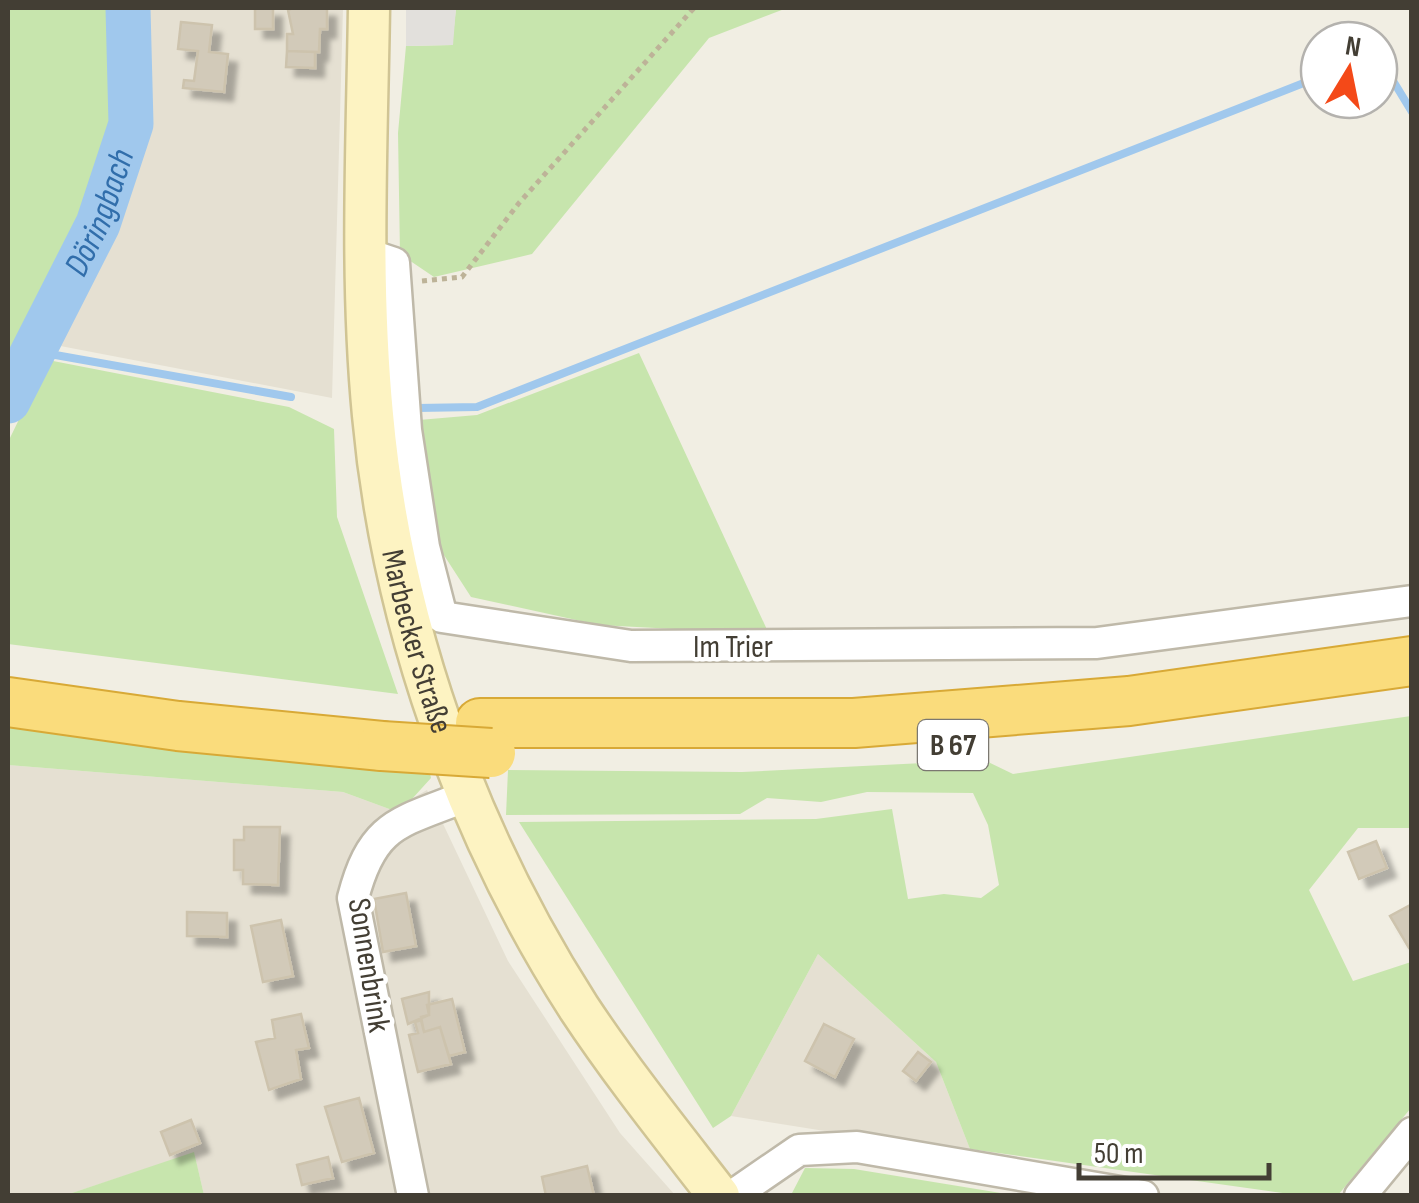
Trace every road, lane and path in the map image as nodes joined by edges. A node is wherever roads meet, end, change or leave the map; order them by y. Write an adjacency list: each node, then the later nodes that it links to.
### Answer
1 (369, 8): 3 (main road, Marbecker Straße)
2 (694, 8): 3 (path)
3 (379, 258): 4 (street, Im Trier); 11 (main road, Marbecker Straße)
4 (1412, 601)
5 (1412, 660): 10 (highway, B 67)
6 (8, 673): 9 (highway, B 67)
7 (1412, 689): 10 (highway, B 67)
8 (8, 702): 9 (highway, B 67)
9 (381, 731): 10 (highway, B 67)
10 (486, 738)
11 (469, 795): 13 (street, Sonnenbrink); 14 (main road, Marbecker Straße)
12 (1412, 1133): 17 (street)
13 (413, 1196)
14 (718, 1196)
15 (732, 1196): 16 (street)
16 (1144, 1196)
17 (1360, 1196)

